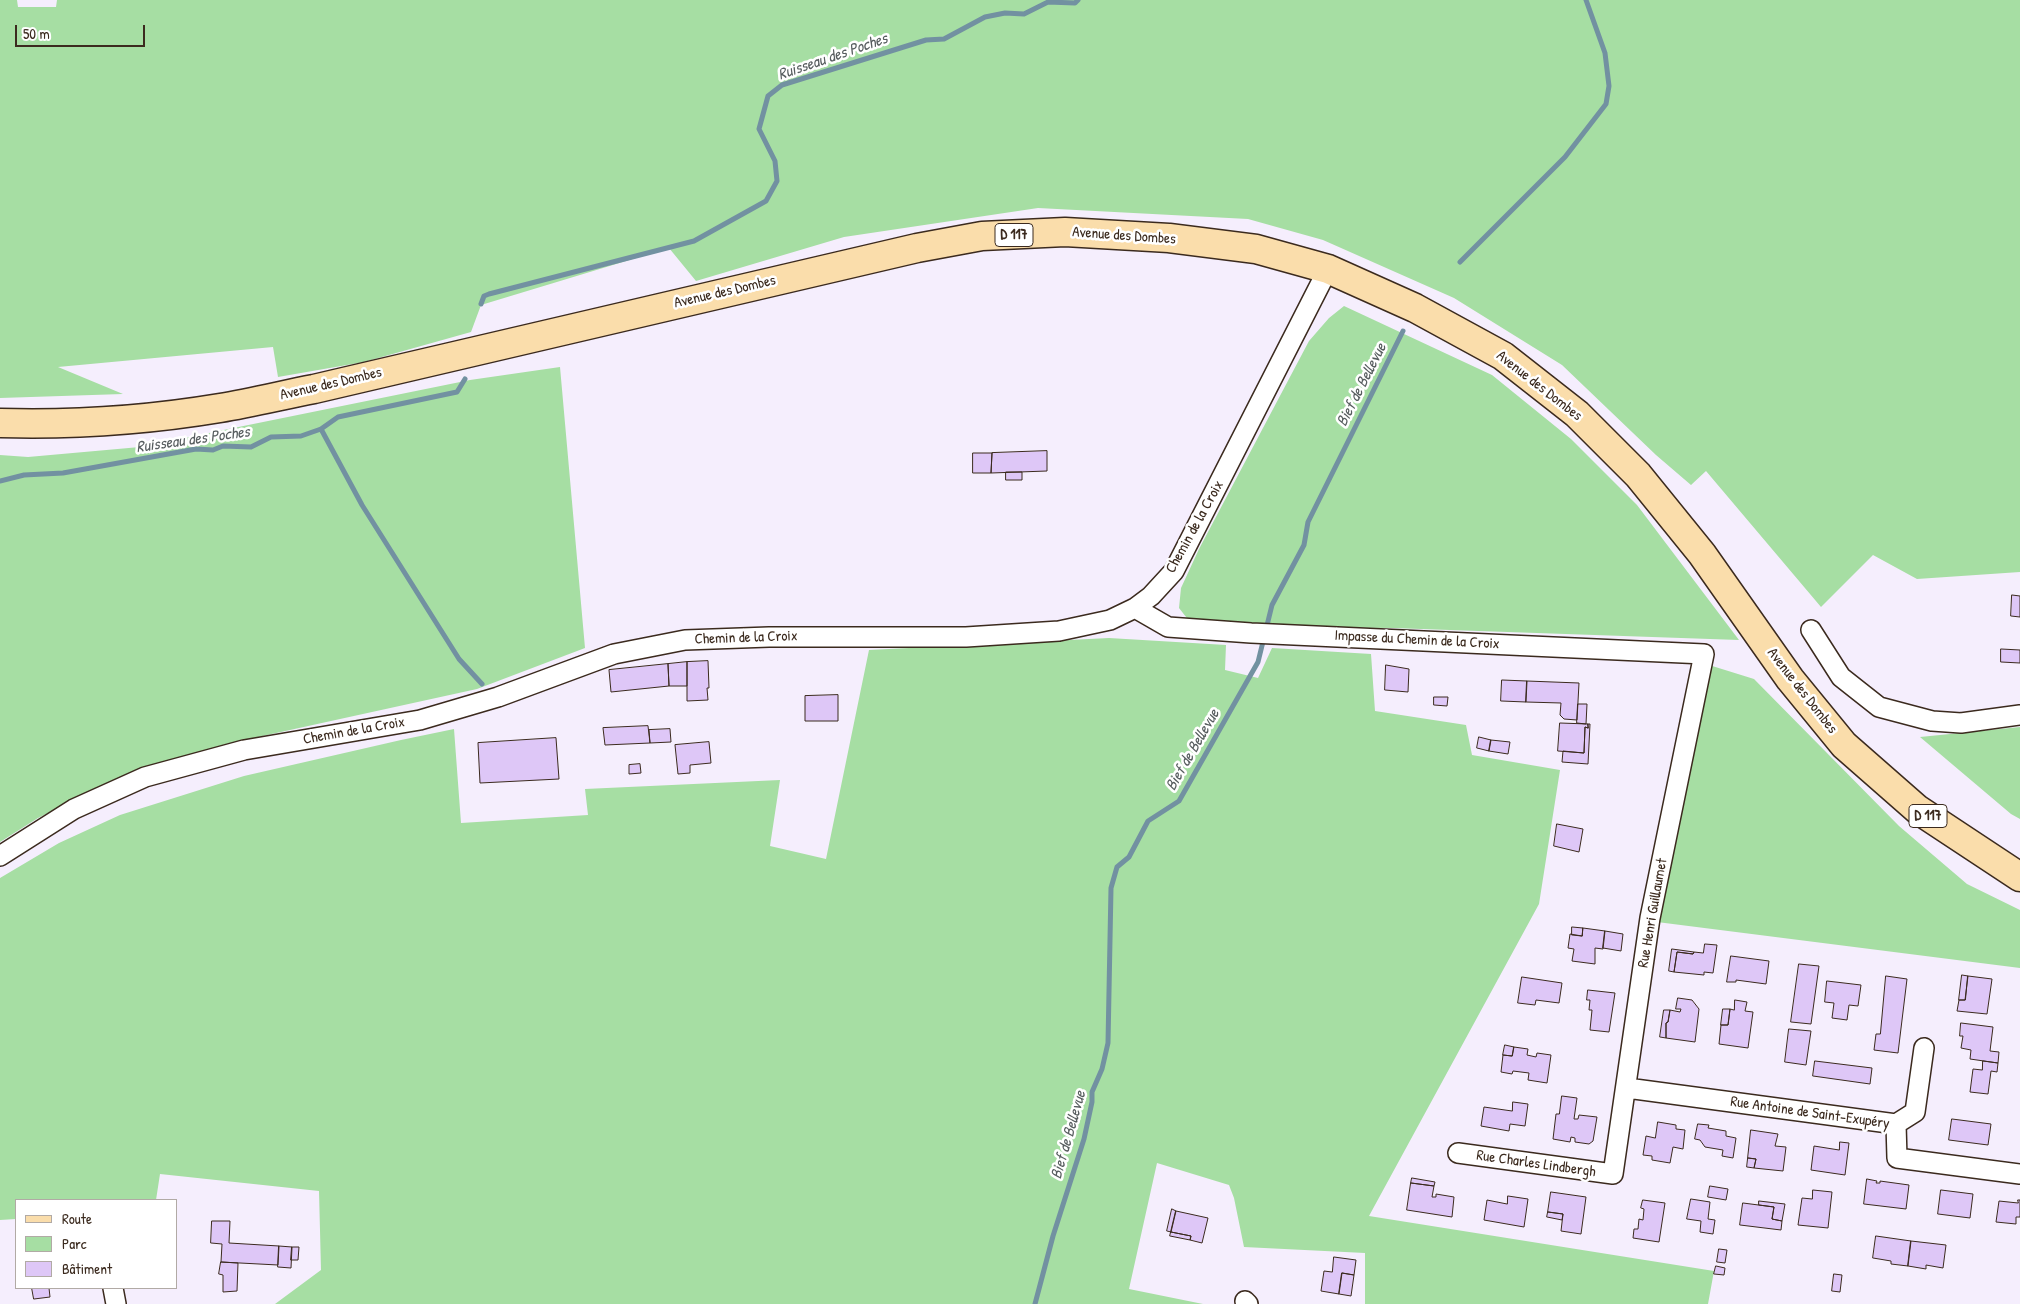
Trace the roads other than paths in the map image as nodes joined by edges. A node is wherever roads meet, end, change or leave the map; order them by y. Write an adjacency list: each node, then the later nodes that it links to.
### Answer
1 (1328, 269): 2 (main road, Avenue des Dombes / D 117); 3 (street, Chemin de la Croix); 8 (main road, Avenue des Dombes / D 117)
2 (0, 423)
3 (1135, 608): 5 (street, Impasse du Chemin de la Croix); 7 (street, Chemin de la Croix)
4 (1811, 630): 6 (street)
5 (1704, 654): 10 (street, Rue Henri Guillaumet)
6 (2020, 716)
7 (0, 856)
8 (2020, 877)
9 (1924, 1048): 11 (street)
10 (1627, 1088): 11 (street, Rue Antoine de Saint-Exupéry); 13 (street, Rue Henri Guillaumet)
11 (1896, 1124): 14 (street, Rue Antoine de Saint-Exupéry)
12 (1458, 1153): 13 (street, Rue Charles Lindbergh)
13 (1613, 1174)
14 (2020, 1174)
15 (113, 1289): 16 (street)
16 (116, 1304)

